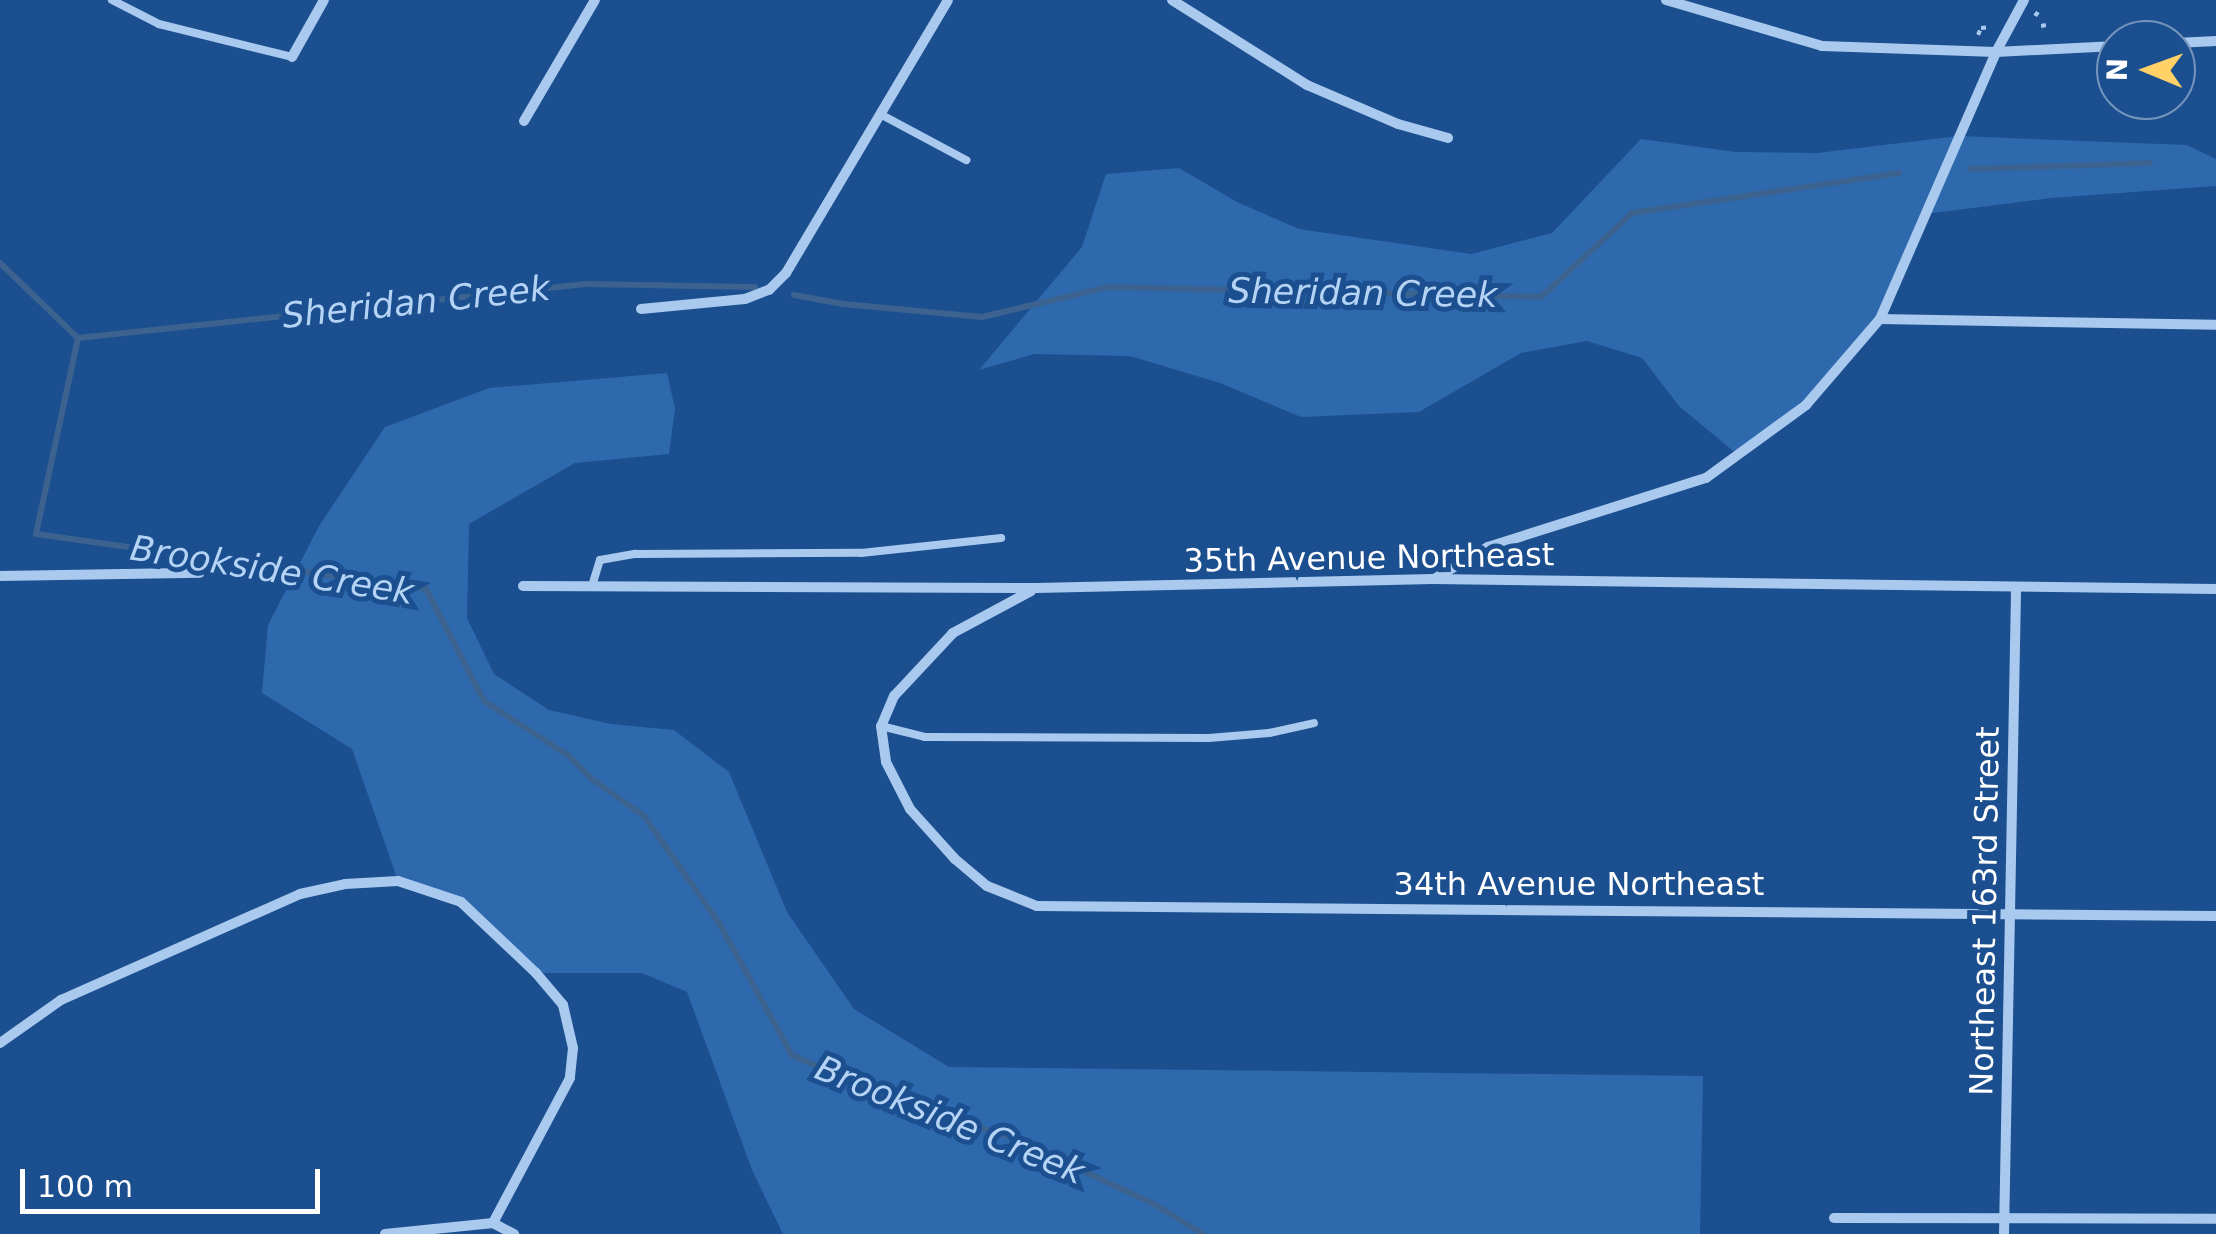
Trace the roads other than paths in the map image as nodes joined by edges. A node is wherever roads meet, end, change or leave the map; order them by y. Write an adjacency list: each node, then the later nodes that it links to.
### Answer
1 (112, 0): 10 (lane)
2 (324, 0): 10 (street)
3 (595, 0): 12 (street)
4 (948, 0): 11 (street)
5 (1172, 0): 13 (street)
6 (1666, 0): 9 (street)
7 (2024, 0): 9 (street)
8 (2096, 47): 9 (street)
9 (1996, 52): 16 (street)
10 (292, 57)
11 (880, 114): 14 (lane); 15 (street)
12 (524, 121)
13 (1448, 138)
14 (966, 160)
15 (641, 309)
16 (1880, 319): 17 (street); 21 (street)
17 (2216, 324)
18 (1001, 538): 23 (lane)
19 (200, 573): 20 (street)
20 (0, 576)
21 (1433, 579): 24 (street, 35th Avenue Northeast); 25 (street, 35th Avenue Northeast)
22 (523, 586): 23 (street, 35th Avenue Northeast)
23 (592, 586): 24 (street, 35th Avenue Northeast)
24 (1036, 588): 28 (street)
25 (2016, 589): 26 (street, 35th Avenue Northeast); 29 (street, Northeast 163rd Street)
26 (2216, 589)
27 (1314, 723): 28 (lane)
28 (881, 726): 29 (street, 34th Avenue Northeast)
29 (2010, 912): 30 (street, 34th Avenue Northeast); 33 (street, Northeast 163rd Street)
30 (2216, 916)
31 (0, 1043): 35 (street)
32 (1834, 1218): 33 (street)
33 (2005, 1218): 34 (street); 38 (street, Northeast 163rd Street)
34 (2216, 1219)
35 (493, 1223): 36 (street); 37 (street)
36 (385, 1234)
37 (514, 1234)
38 (2004, 1234)

